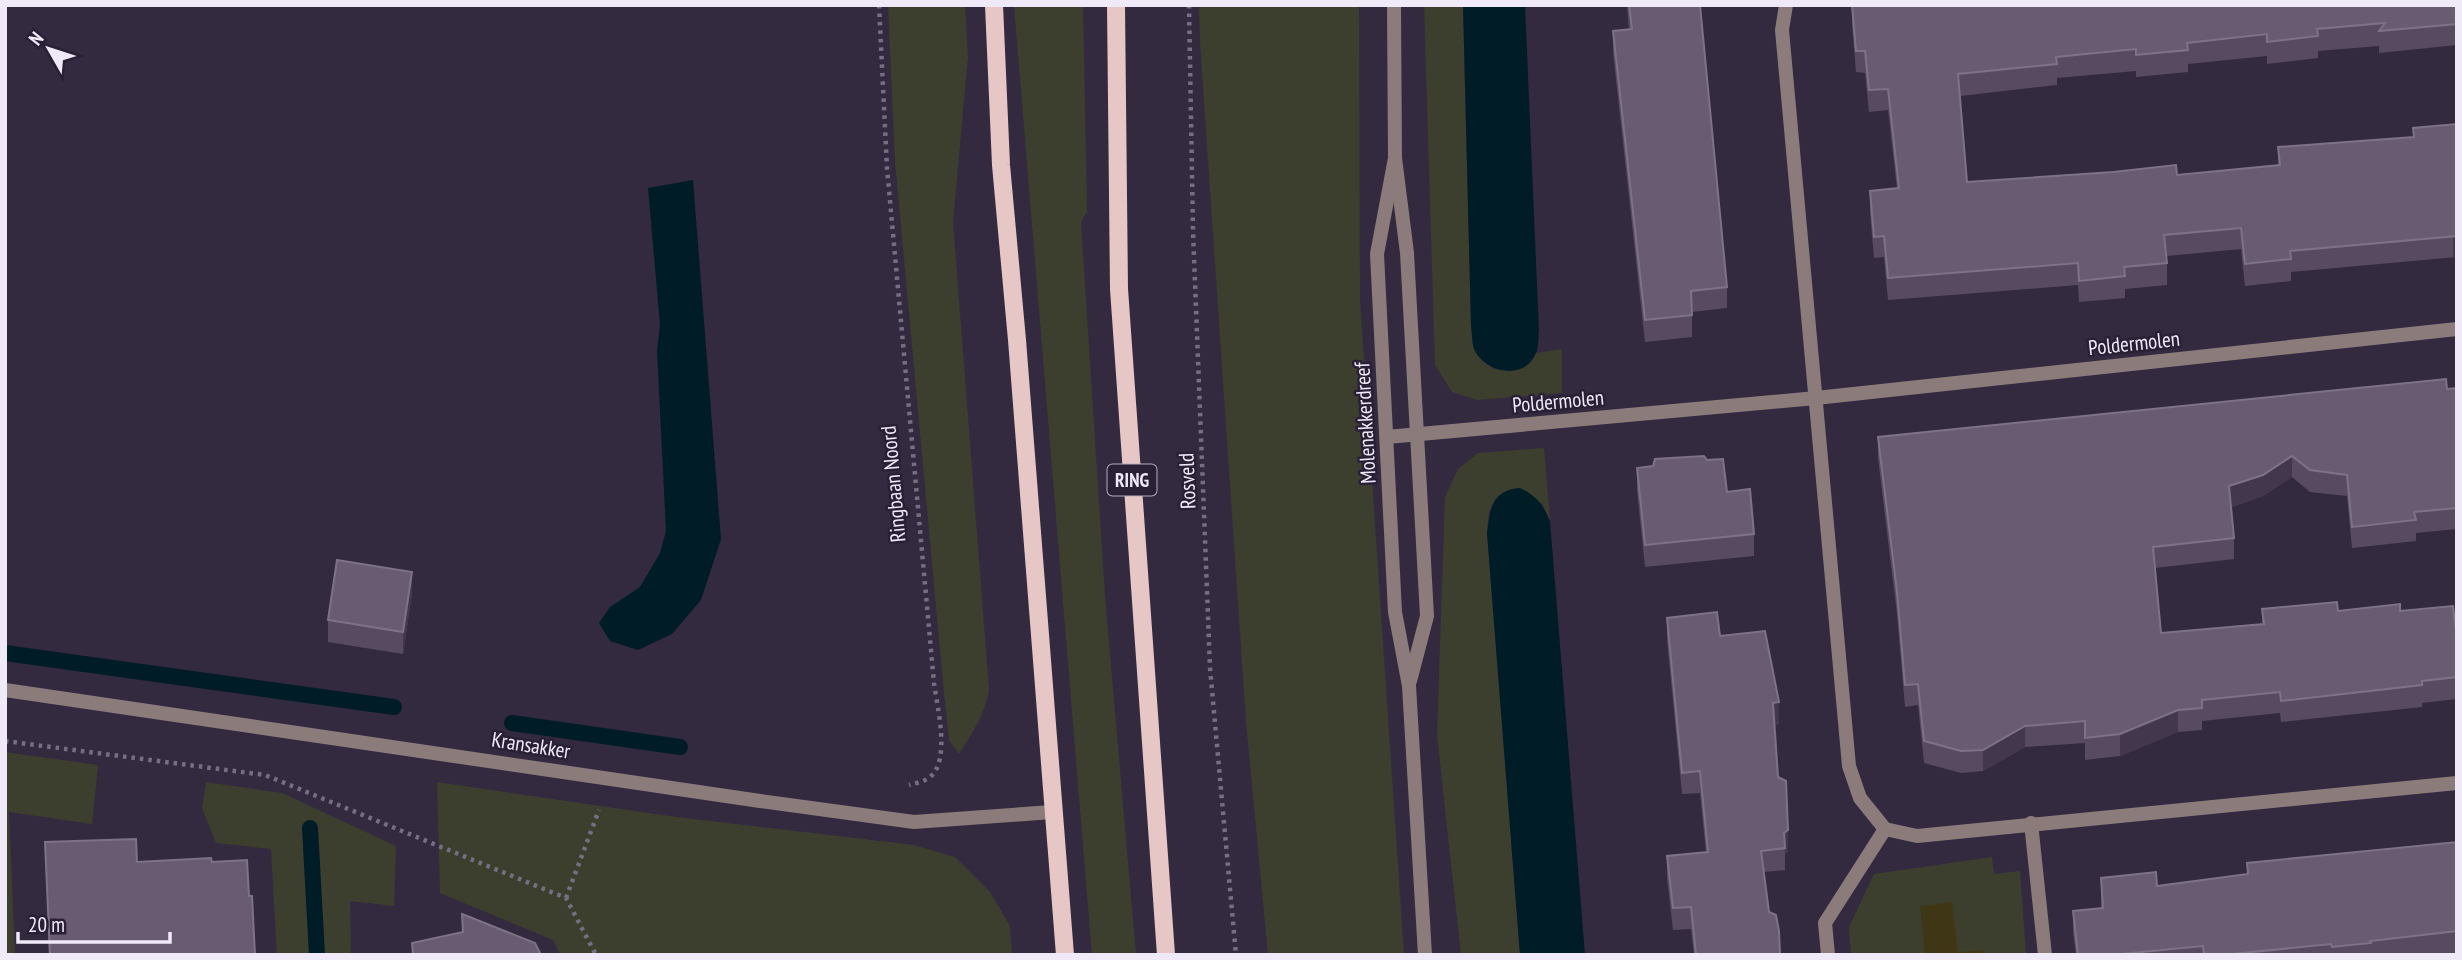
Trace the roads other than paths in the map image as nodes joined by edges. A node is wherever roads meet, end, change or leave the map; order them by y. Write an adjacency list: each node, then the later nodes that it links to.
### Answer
1 (994, 5): 13 (main road)
2 (1116, 5): 17 (main road, RING)
3 (1394, 5): 5 (street, Molenakkerdreef)
4 (1786, 5): 7 (street)
5 (1395, 158): 8 (street, Molenakkerdreef); 9 (street, Molenakkerdreef)
6 (2457, 329): 7 (street, Poldermolen)
7 (1816, 398): 8 (street, Poldermolen); 15 (street)
8 (1417, 435): 9 (street, Poldermolen); 10 (street, Molenakkerdreef)
9 (1387, 437): 10 (street, Molenakkerdreef)
10 (1409, 686): 18 (street, Molenakkerdreef)
11 (5, 690): 13 (street, Kransakker)
12 (2457, 783): 14 (street)
13 (1052, 812): 16 (main road)
14 (2031, 823): 15 (street); 20 (street)
15 (1885, 828): 19 (street)
16 (1065, 955)
17 (1166, 955)
18 (1425, 955)
19 (1828, 955)
20 (2045, 955)

